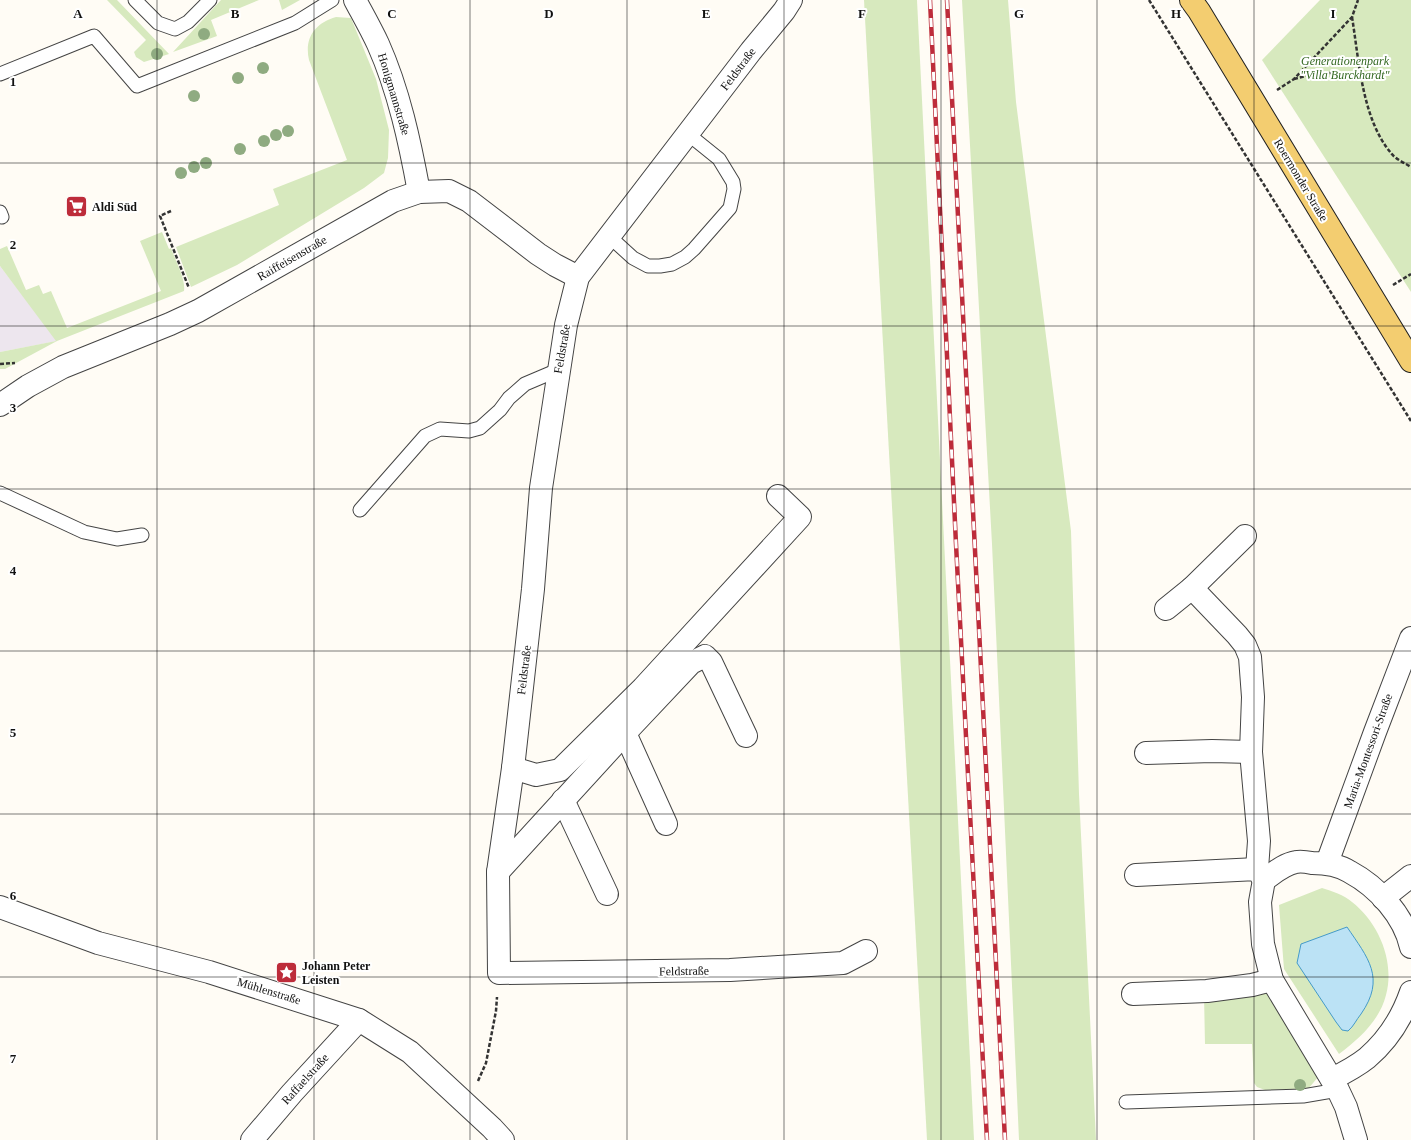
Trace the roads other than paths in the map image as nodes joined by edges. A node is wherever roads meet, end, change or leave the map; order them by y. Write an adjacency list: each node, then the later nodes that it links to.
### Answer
1 (134, 0): 2 (lane)
2 (210, 0)
3 (332, 0): 7 (lane)
4 (355, 0): 9 (street, Honigmannstraße)
5 (791, 0): 8 (street, Feldstraße)
6 (1191, 0): 12 (main road, Roermonder Straße)
7 (0, 74)
8 (688, 134): 10 (street, Feldstraße); 10 (lane)
9 (419, 192): 11 (street, Raiffeisenstraße); 14 (street, Raiffeisenstraße)
10 (610, 237): 11 (street, Feldstraße)
11 (578, 277): 13 (street, Feldstraße)
12 (1411, 361)
13 (558, 370): 17 (lane); 27 (street, Feldstraße)
14 (0, 405)
15 (0, 493): 18 (lane)
16 (778, 496): 27 (street)
17 (360, 510)
18 (142, 535)
19 (1245, 536): 20 (street)
20 (1192, 588): 21 (street); 25 (street)
21 (1166, 609)
22 (1411, 638): 30 (street, Maria-Montessori-Straße)
23 (625, 733): 24 (street); 28 (street); 29 (street)
24 (746, 736)
25 (1251, 752): 26 (street); 33 (street)
26 (1146, 753)
27 (513, 768): 31 (street, Feldstraße)
28 (563, 800): 31 (street); 35 (street)
29 (666, 824)
30 (1327, 863): 33 (street); 36 (street)
31 (498, 872): 39 (street, Feldstraße)
32 (1136, 875): 33 (street)
33 (1261, 875): 40 (street)
34 (1411, 876): 36 (street)
35 (607, 894)
36 (1383, 898): 38 (street)
37 (0, 907): 43 (street, Mühlenstraße)
38 (1411, 947)
39 (866, 952)
40 (1272, 980): 42 (street); 44 (street)
41 (1411, 992): 44 (street)
42 (1133, 994)
43 (359, 1020): 46 (street, Raffaelstraße); 47 (street, Mühlenstraße)
44 (1335, 1085): 45 (lane); 48 (street)
45 (1126, 1102)
46 (252, 1140)
47 (503, 1140)
48 (1356, 1140)

